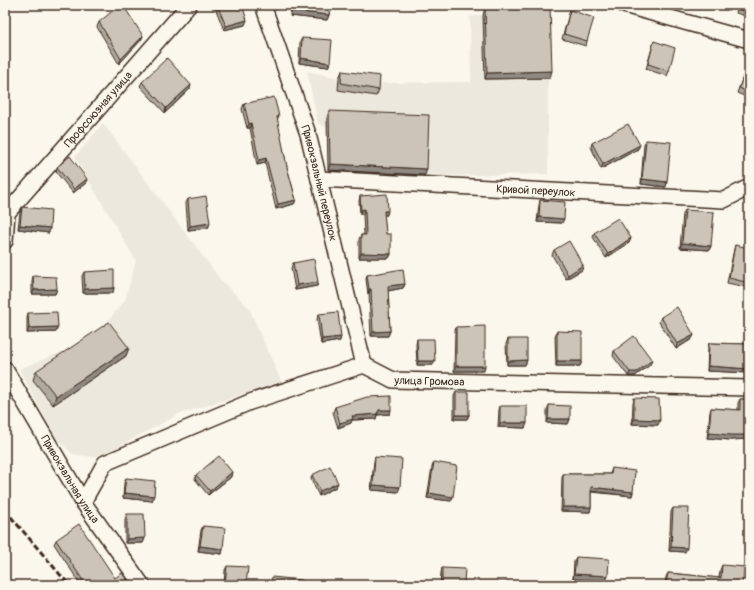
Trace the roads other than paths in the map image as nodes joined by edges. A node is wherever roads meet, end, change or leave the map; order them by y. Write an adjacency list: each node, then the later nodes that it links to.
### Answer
1 (190, 5): 7 (street, Профсоюзная улица)
2 (263, 5): 5 (street, Привокзальный переулок)
3 (624, 5): 4 (street)
4 (749, 40)
5 (319, 179): 6 (street, Кривой переулок); 9 (street, Привокзальный переулок)
6 (749, 188)
7 (6, 210): 8 (street)
8 (5, 241)
9 (364, 365): 11 (street, улица Громова); 12 (street)
10 (5, 370): 12 (street, Привокзальная улица)
11 (749, 388)
12 (83, 502): 13 (street, Привокзальная улица)
13 (142, 585)

